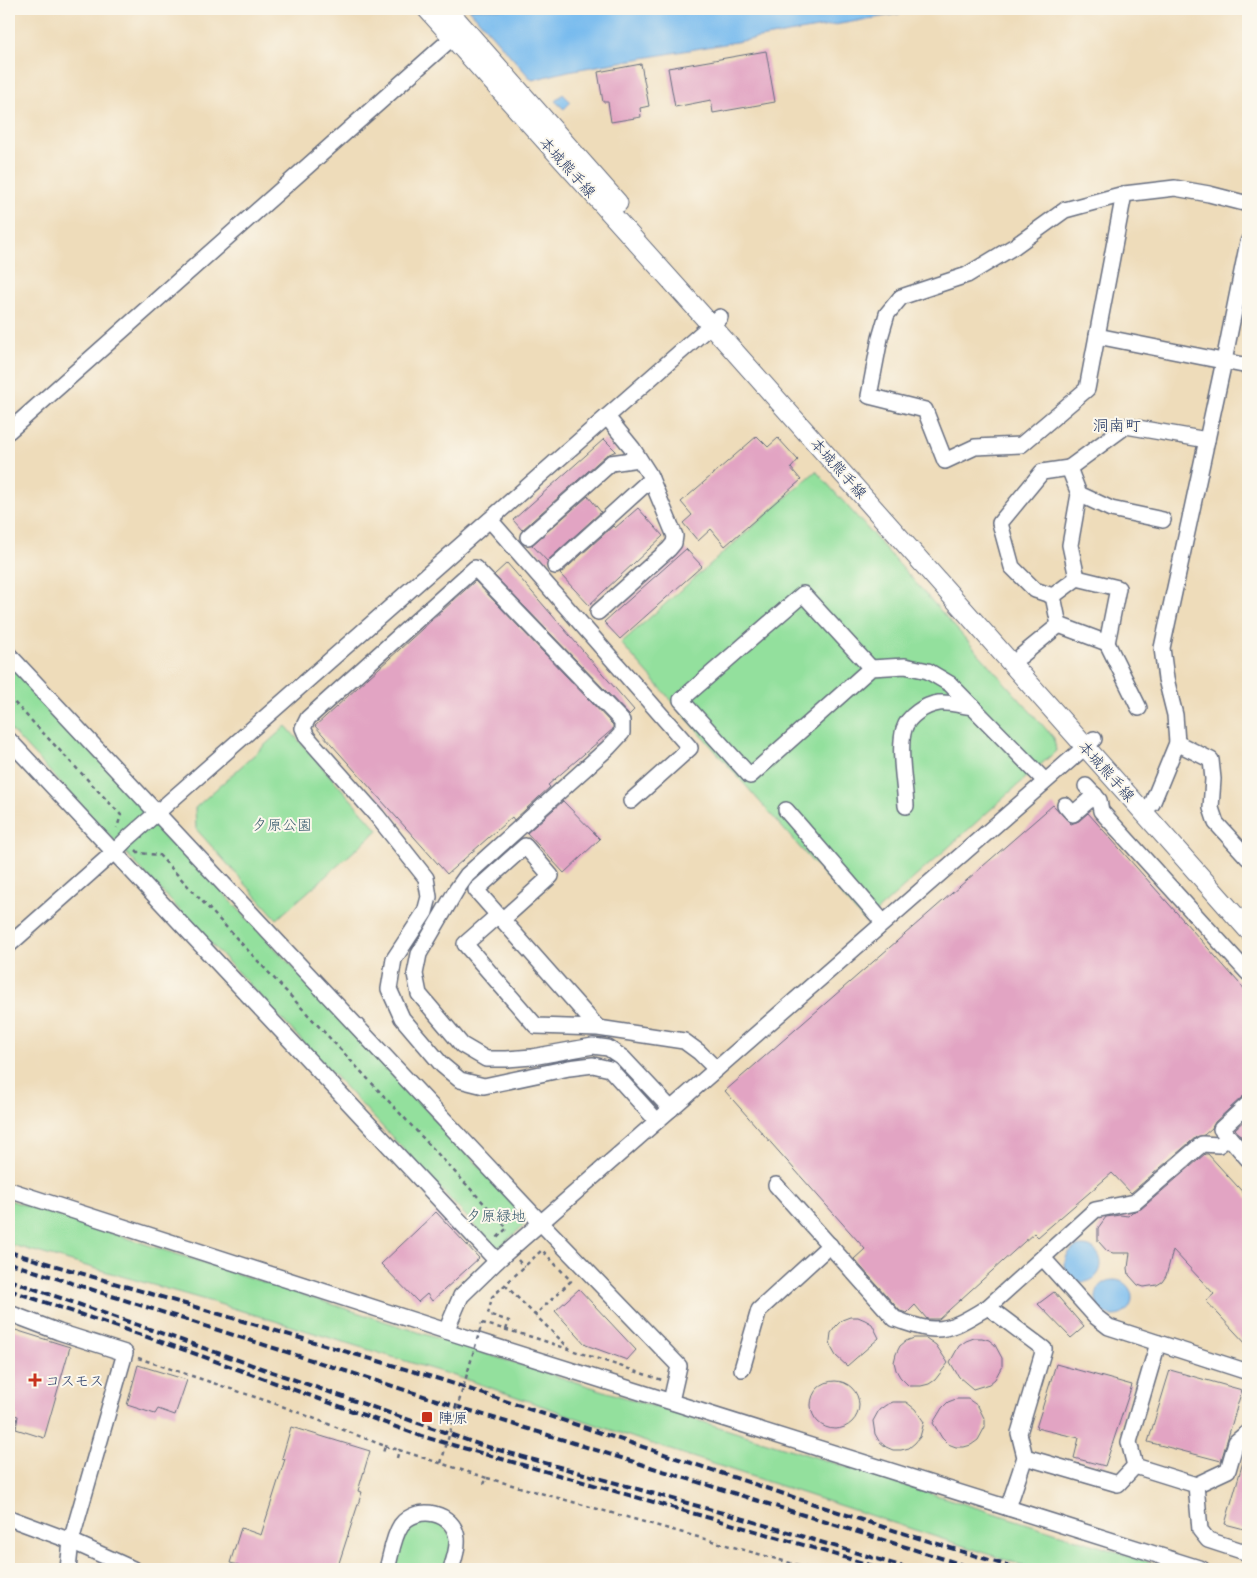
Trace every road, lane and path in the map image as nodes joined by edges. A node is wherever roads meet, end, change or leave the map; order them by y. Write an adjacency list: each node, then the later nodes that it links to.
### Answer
1 (427, 9): 3 (main road, 本城熊手線)
2 (447, 9): 7 (main road, 本城熊手線)
3 (452, 38): 7 (main road, 本城熊手線); 12 (street)
4 (1124, 194): 5 (street); 8 (street); 8 (street)
5 (1248, 204)
6 (1248, 242): 9 (street)
7 (716, 321): 11 (street); 28 (main road, 本城熊手線); 34 (main road, 本城熊手線)
8 (1097, 336): 9 (street)
9 (1224, 361): 10 (street); 13 (street)
10 (1248, 366)
11 (607, 417): 14 (street); 18 (street)
12 (9, 431)
13 (1207, 440): 15 (street); 35 (street)
14 (639, 459): 16 (street); 20 (street)
15 (1069, 468): 17 (street); 23 (street)
16 (651, 479): 21 (street); 24 (street)
17 (1079, 494): 19 (street); 22 (street)
18 (490, 520): 37 (street); 42 (street)
19 (1162, 520)
20 (528, 537)
21 (555, 566)
22 (1077, 578): 23 (street); 26 (street)
23 (1053, 596): 25 (street)
24 (598, 612)
25 (1059, 626): 26 (street); 28 (street)
26 (1106, 643): 32 (street)
27 (9, 655): 42 (street)
28 (1021, 656): 34 (main road, 本城熊手線)
29 (871, 668): 29 (street); 31 (street)
30 (9, 697): 43 (path)
31 (973, 708): 36 (street); 40 (street)
32 (1139, 708)
33 (9, 740): 44 (street)
34 (1089, 742): 36 (street); 38 (main road, 本城熊手線); 49 (main road, 本城熊手線)
35 (1177, 743): 38 (street); 45 (street)
36 (1045, 780): 48 (street)
37 (631, 801)
38 (1152, 804): 46 (main road, 本城熊手線)
39 (1065, 805): 51 (street)
40 (906, 806)
41 (786, 810): 48 (street)
42 (157, 813): 43 (street); 61 (street)
43 (126, 840): 44 (street); 63 (path)
44 (114, 852): 50 (street); 65 (street)
45 (1248, 858)
46 (1248, 912)
47 (500, 918): 47 (street); 52 (street); 52 (street)
48 (883, 922): 53 (street)
49 (1248, 930)
50 (9, 945)
51 (1248, 973)
52 (598, 1028): 53 (street)
53 (716, 1069): 55 (street)
54 (1248, 1104): 57 (street)
55 (671, 1109): 56 (street); 56 (street)
56 (657, 1121): 61 (street)
57 (1229, 1137): 58 (street); 64 (street)
58 (1248, 1159)
59 (776, 1185): 62 (street)
60 (9, 1190): 72 (street)
61 (541, 1223): 63 (street); 78 (street)
62 (830, 1245): 68 (street); 76 (street)
63 (509, 1251): 65 (street); 66 (path)
64 (1043, 1258): 68 (street); 73 (street)
65 (497, 1261): 72 (street)
66 (524, 1267): 67 (path); 70 (path)
67 (505, 1285): 70 (path); 71 (path)
68 (988, 1308): 84 (street)
69 (9, 1313): 75 (street)
70 (535, 1315): 74 (path)
71 (506, 1330): 74 (path); 86 (path, bridge)
72 (446, 1331): 79 (street)
73 (1158, 1343): 77 (street); 87 (street)
74 (570, 1350): 78 (path)
75 (124, 1354): 81 (path); 93 (street)
76 (742, 1369)
77 (1248, 1372)
78 (675, 1384): 79 (street)
79 (672, 1401): 91 (street)
80 (1248, 1432): 90 (street)
81 (385, 1446): 82 (path); 83 (path)
82 (399, 1450): 85 (path); 86 (path, bridge)
83 (383, 1453)
84 (1025, 1457): 87 (street); 91 (street)
85 (397, 1458)
86 (441, 1462): 88 (path, bridge)
87 (1135, 1466): 90 (street)
88 (487, 1478): 89 (path); 99 (path)
89 (484, 1484)
90 (1196, 1485): 94 (street)
91 (1008, 1508): 100 (street)
92 (9, 1518): 93 (street)
93 (71, 1541): 95 (street); 96 (street)
94 (1248, 1552)
95 (68, 1569)
96 (134, 1569)
97 (387, 1569): 98 (street)
98 (451, 1569)
99 (812, 1569)
100 (1202, 1569)

